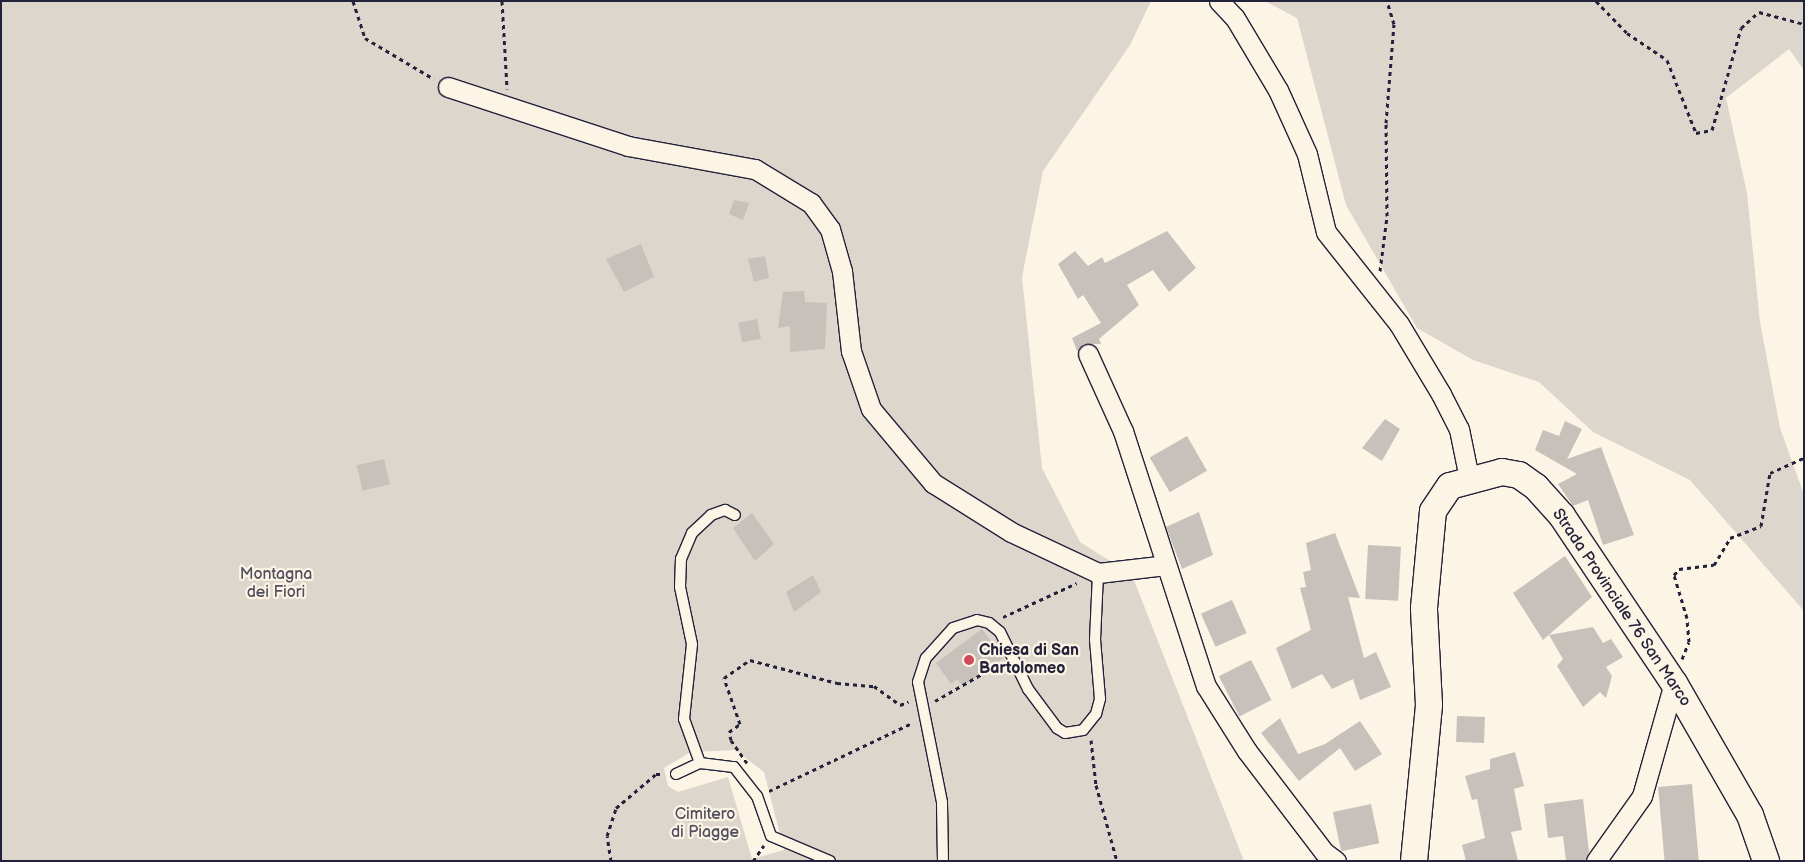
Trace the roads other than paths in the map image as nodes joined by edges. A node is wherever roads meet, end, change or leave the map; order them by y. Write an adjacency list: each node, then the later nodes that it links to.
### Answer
1 (1219, 1): 4 (street)
2 (448, 88): 7 (street)
3 (1088, 354): 6 (street)
4 (1469, 478): 8 (street, Strada Provinciale 76 San Marco); 14 (street, Strada Provinciale 76 San Marco)
5 (735, 515): 9 (lane)
6 (1166, 565): 7 (street); 11 (street)
7 (1098, 573): 13 (lane)
8 (1674, 683): 15 (street); 16 (street, Strada Provinciale 76 San Marco)
9 (700, 764): 10 (lane); 12 (lane)
10 (676, 774)
11 (1326, 858)
12 (830, 861)
13 (943, 861)
14 (1414, 861)
15 (1596, 861)
16 (1766, 861)

